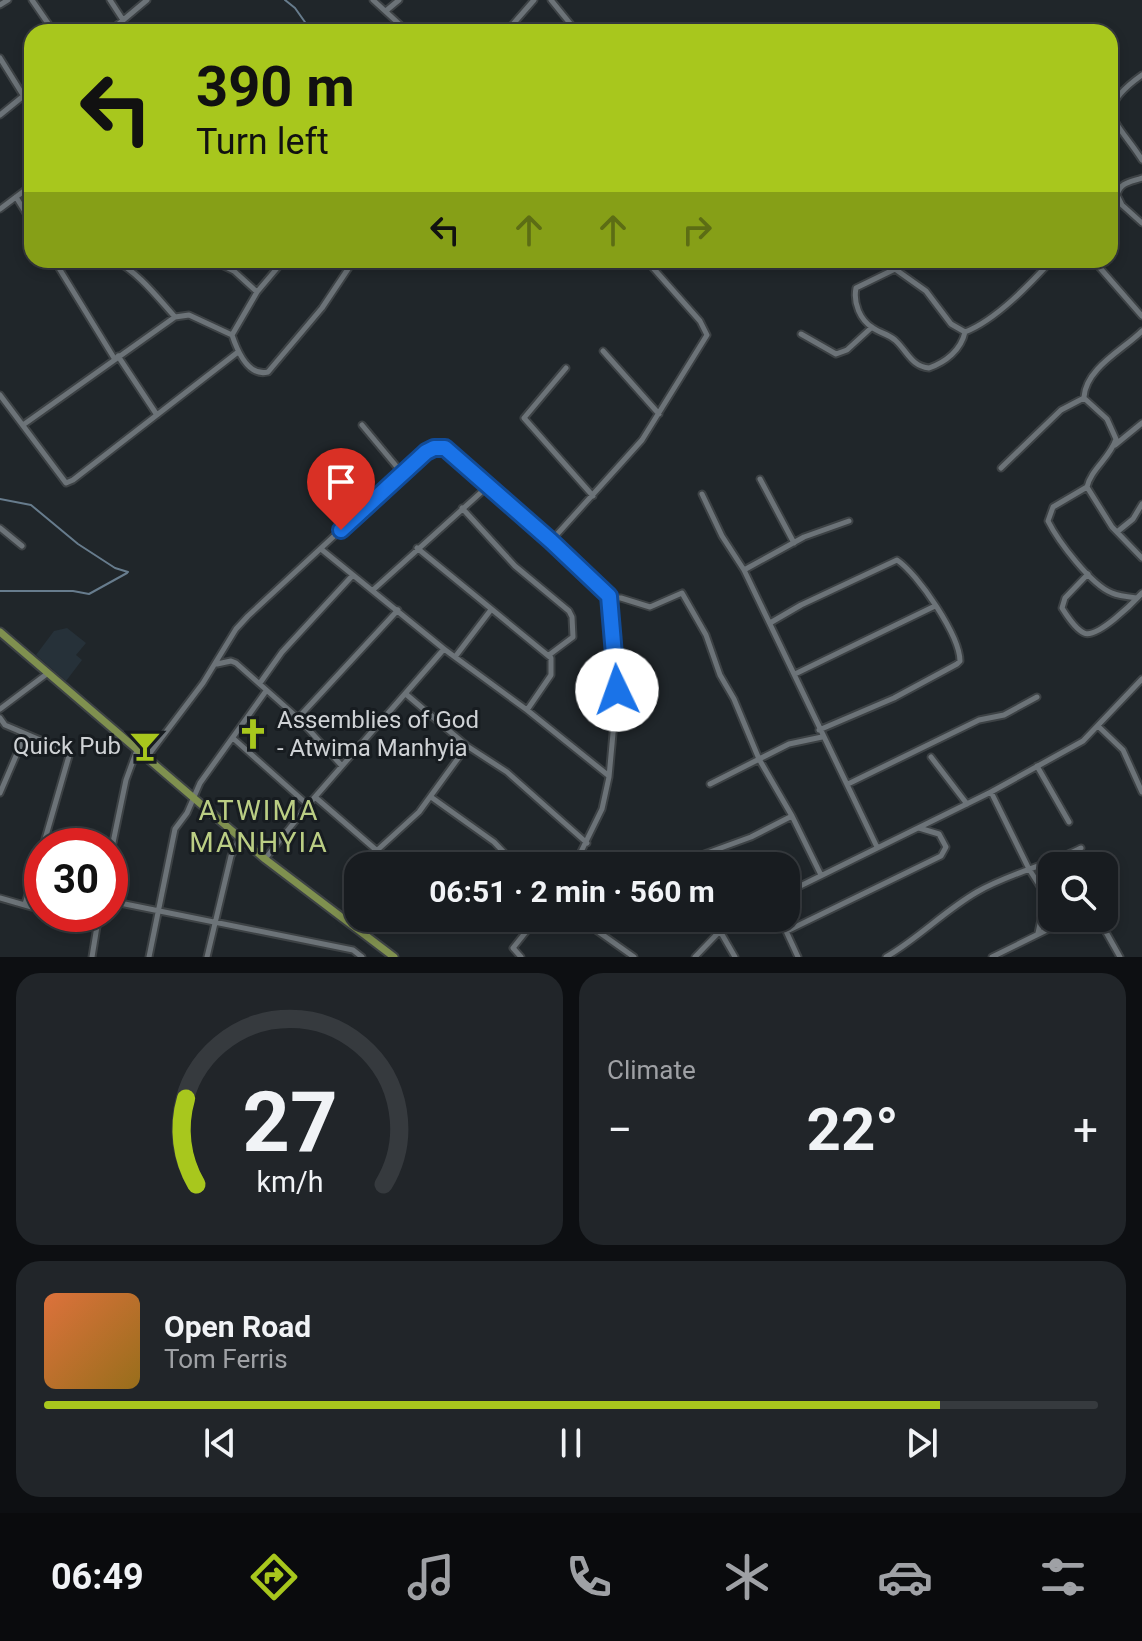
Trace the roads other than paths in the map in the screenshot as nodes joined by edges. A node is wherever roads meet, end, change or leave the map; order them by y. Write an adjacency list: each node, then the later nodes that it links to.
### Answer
1 (8, 0): 9 (street)
2 (32, 0): 12 (street)
3 (110, 0): 11 (street)
4 (147, 0): 11 (street)
5 (373, 0): 10 (street)
6 (399, 0): 10 (street)
7 (534, 0): 15 (street)
8 (551, 0): 16 (street)
9 (0, 5)
10 (387, 10): 14 (street)
11 (123, 20): 13 (street)
12 (48, 24)
13 (118, 24)
14 (400, 24)
15 (513, 24)
16 (571, 24)
17 (0, 58): 19 (street)
18 (1142, 75): 20 (street)
19 (23, 95): 21 (street)
20 (1118, 98)
21 (0, 115)
22 (1118, 127): 23 (street)
23 (1142, 160)
24 (1142, 178): 26 (street)
25 (24, 191): 27 (street)
26 (1118, 193)
27 (16, 197): 29 (street); 30 (street)
28 (1118, 197): 31 (street)
29 (0, 209)
30 (24, 210)
31 (1142, 223)
32 (59, 268): 51 (street)
33 (127, 268): 43 (street)
34 (228, 268): 41 (street)
35 (277, 268): 41 (street)
36 (349, 268): 50 (street)
37 (653, 268): 55 (street)
38 (1046, 268): 46 (street)
39 (1100, 268): 42 (street)
40 (895, 269): 44 (street); 46 (street)
41 (257, 292): 48 (street)
42 (1142, 316)
43 (175, 317): 48 (street); 51 (street)
44 (871, 328): 46 (street); 47 (street)
45 (1142, 331): 54 (street)
46 (965, 332)
47 (801, 334)
48 (232, 335): 50 (street)
49 (603, 351): 55 (street)
50 (238, 352): 56 (street)
51 (116, 357): 56 (street); 58 (street)
52 (566, 368): 67 (street)
53 (0, 395): 58 (street)
54 (1084, 398): 60 (street); 61 (street)
55 (659, 414): 67 (street)
56 (157, 415): 58 (street)
57 (1142, 423): 60 (street)
58 (23, 425)
59 (362, 425): 62 (street)
60 (1114, 445): 65 (street)
61 (1001, 468)
62 (402, 473): 64 (street); 77 (street)
63 (760, 479): 74 (street)
64 (487, 487): 69 (street); 73 (street)
65 (1087, 487): 72 (street); 80 (street)
66 (702, 494): 79 (street)
67 (593, 496): 73 (street)
68 (1142, 504): 72 (street)
69 (462, 508): 76 (street); 91 (street)
70 (849, 521): 74 (street)
71 (0, 528): 75 (street)
72 (1117, 532): 78 (street)
73 (551, 541): 84 (street)
74 (794, 543): 79 (street)
75 (22, 546)
76 (417, 548): 82 (street); 87 (street)
77 (321, 549): 81 (street); 93 (street)
78 (1142, 558)
79 (744, 570): 88 (street)
80 (1088, 574): 83 (street); 83 (street)
81 (353, 575): 82 (street); 97 (street)
82 (373, 590): 86 (street)
83 (1140, 596)
84 (610, 598): 113 (street); 116 (street)
85 (935, 606): 88 (street); 95 (street); 106 (street)
86 (398, 610): 90 (street); 104 (street)
87 (490, 611): 91 (street); 92 (street)
88 (770, 623): 95 (street)
89 (0, 632): 94 (main road)
90 (444, 649): 92 (street); 99 (street)
91 (549, 655): 102 (street)
92 (455, 657): 102 (street)
93 (216, 664): 97 (street); 111 (street)
94 (48, 673): 101 (street); 110 (main road)
95 (795, 674): 106 (street)
96 (1141, 682): 105 (street)
97 (259, 684): 98 (street)
98 (266, 691): 104 (street); 108 (street)
99 (407, 695): 109 (street); 114 (street)
100 (1037, 697): 118 (street)
101 (0, 709)
102 (527, 710): 116 (street)
103 (0, 718): 107 (street)
104 (298, 718): 114 (street)
105 (1098, 726): 115 (street); 120 (street)
106 (820, 733): 113 (street); 118 (street)
107 (25, 735): 121 (street); 129 (street)
108 (234, 739): 122 (street); 126 (street)
109 (467, 746): 124 (street); 133 (street)
110 (137, 749): 111 (main road); 130 (street)
111 (147, 757): 122 (main road)
112 (931, 757): 125 (street)
113 (759, 759): 117 (street); 127 (street)
114 (342, 766): 123 (street)
115 (1037, 766): 119 (street); 128 (street)
116 (609, 777): 133 (street)
117 (710, 784)
118 (848, 784): 134 (street)
119 (991, 792): 125 (street); 142 (street)
120 (1142, 792)
121 (0, 793)
122 (193, 796): 132 (main road); 149 (street)
123 (315, 797): 126 (street); 136 (street)
124 (430, 797): 136 (street); 138 (street)
125 (967, 804): 131 (street)
126 (308, 805): 141 (street)
127 (792, 816): 140 (street); 143 (street)
128 (1069, 822)
129 (48, 828)
130 (116, 828)
131 (919, 828): 134 (street); 151 (street)
132 (240, 837): 141 (main road); 150 (street)
133 (587, 843): 139 (street)
134 (877, 847): 143 (street)
135 (1081, 848): 142 (street)
136 (375, 849): 137 (street)
137 (372, 852)
138 (504, 852)
139 (582, 852)
140 (710, 852)
141 (265, 859): 164 (main road)
142 (1029, 869): 144 (street); 170 (street)
143 (821, 875): 145 (street)
144 (1038, 883)
145 (800, 886)
146 (0, 898): 147 (street)
147 (24, 904)
148 (128, 905): 149 (street)
149 (159, 911): 150 (street); 161 (street)
150 (214, 922): 162 (street); 163 (street)
151 (800, 925)
152 (96, 932): 160 (street)
153 (526, 932): 165 (street)
154 (599, 932): 166 (street)
155 (719, 932): 167 (street)
156 (721, 932): 168 (street)
157 (787, 932): 169 (street)
158 (1106, 932): 172 (street)
159 (1038, 933): 171 (street)
160 (92, 957)
161 (149, 957)
162 (207, 957)
163 (362, 957)
164 (394, 957)
165 (521, 957)
166 (634, 957)
167 (695, 957)
168 (735, 957)
169 (798, 957)
170 (886, 957)
171 (992, 957)
172 (1120, 957)

